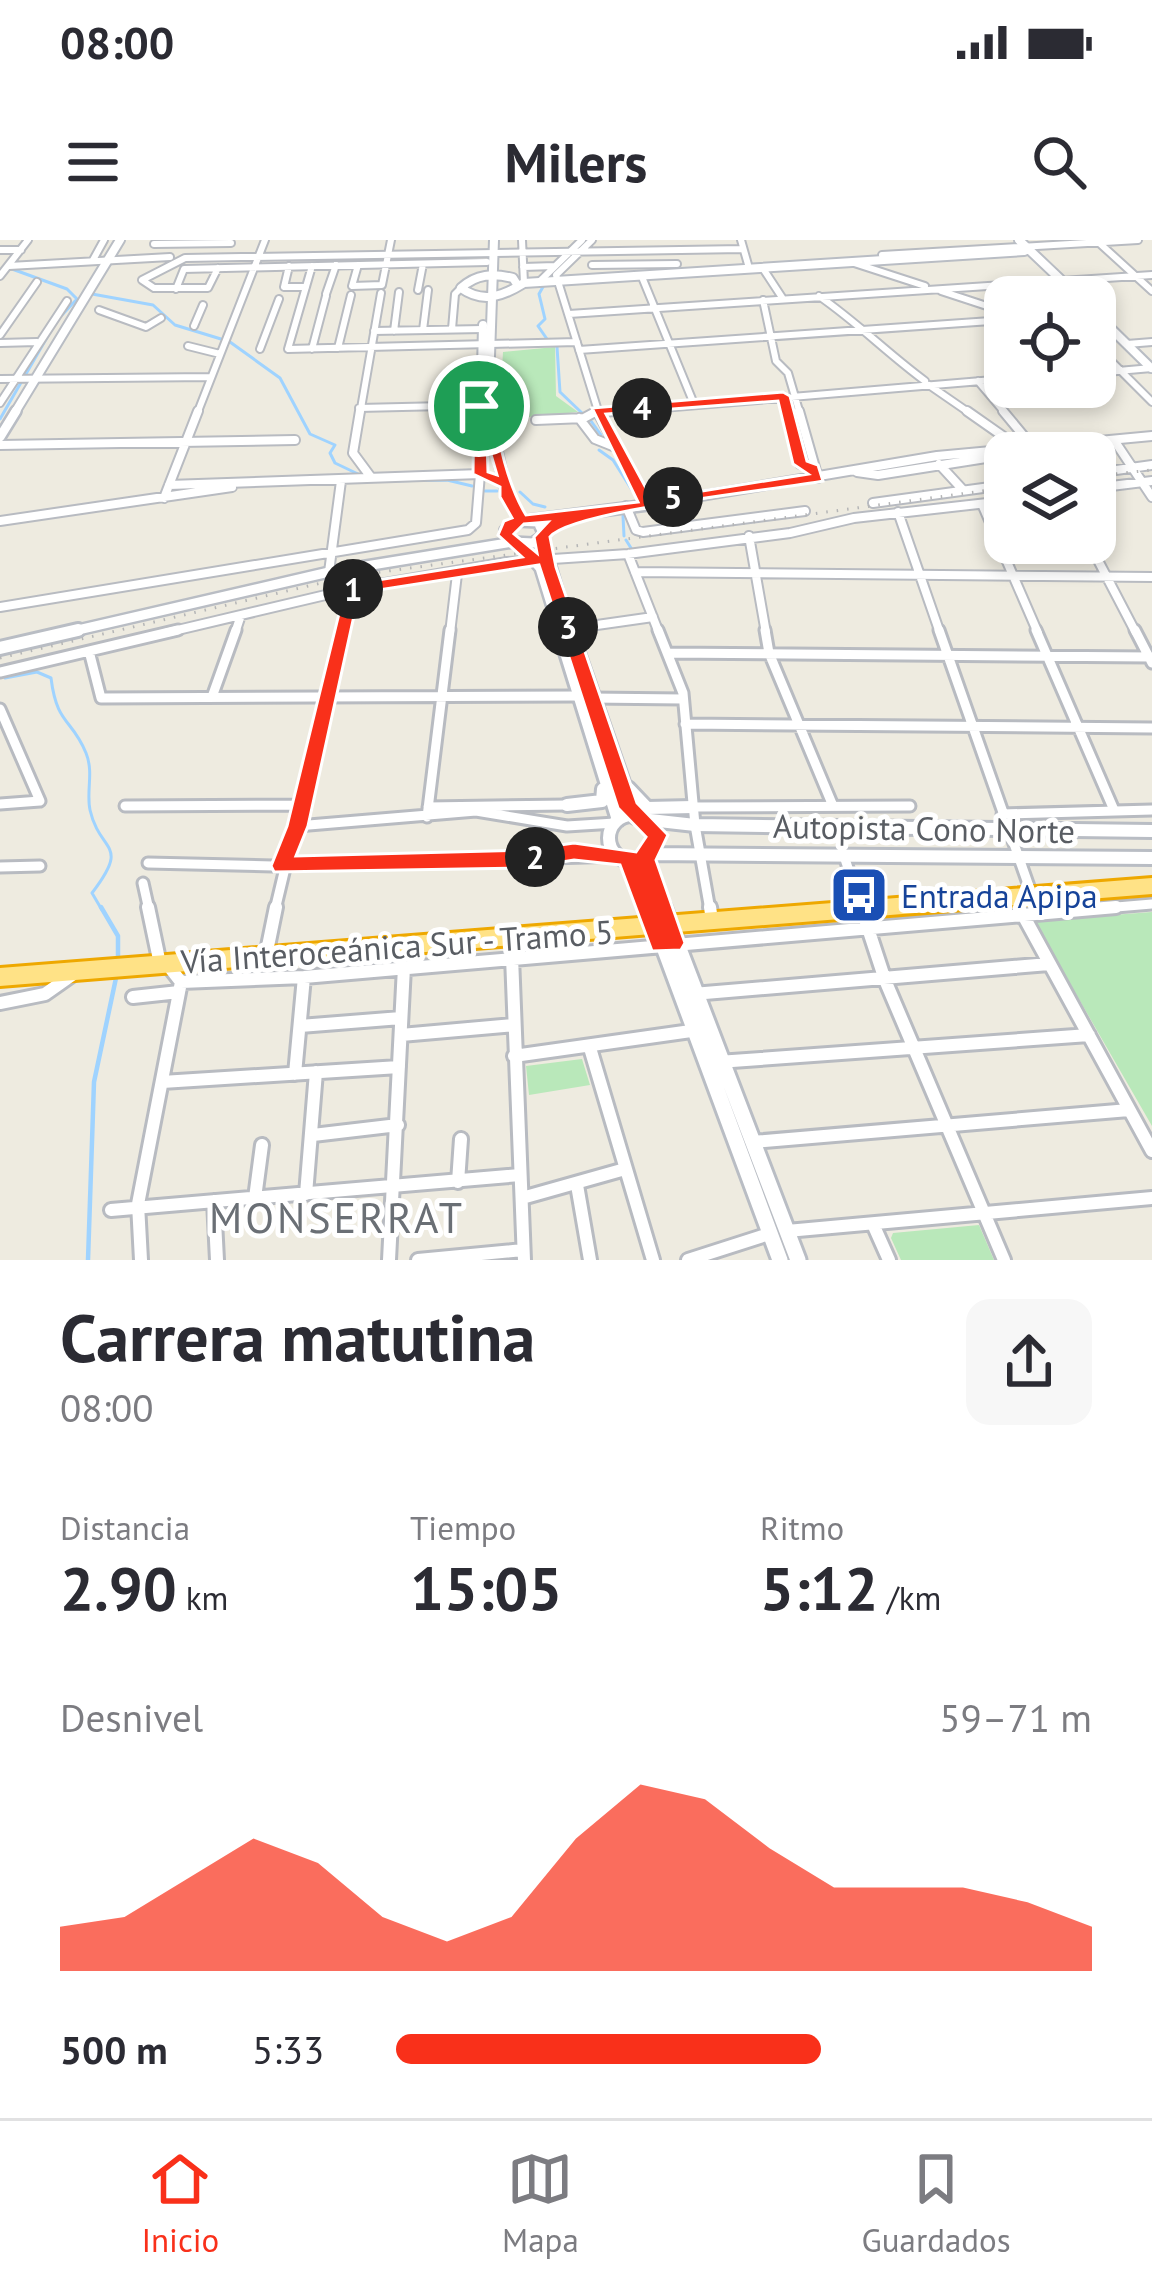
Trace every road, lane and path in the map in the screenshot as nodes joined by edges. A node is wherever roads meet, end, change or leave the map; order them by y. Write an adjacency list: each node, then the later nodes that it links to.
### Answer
1 (28, 240): 31 (street)
2 (104, 240): 48 (street)
3 (120, 240): 49 (street)
4 (265, 240): 45 (street)
5 (298, 240): 42 (street)
6 (320, 240): 40 (street)
7 (342, 240): 53 (street)
8 (364, 240): 51 (street)
9 (391, 240): 52 (street)
10 (490, 240): 43 (street)
11 (522, 240): 38 (street)
12 (544, 240): 39 (street)
13 (565, 240): 36 (street)
14 (582, 240): 36 (street)
15 (592, 240): 36 (street)
16 (628, 240): 34 (street)
17 (649, 240): 35 (street)
18 (672, 240): 32 (street)
19 (693, 240): 33 (street)
20 (715, 240): 29 (street)
21 (231, 241): 24 (street); 50 (street)
22 (1144, 241): 27 (street); 27 (street)
23 (154, 242): 24 (street); 46 (street)
24 (193, 242): 47 (street)
25 (877, 243): 44 (street)
26 (742, 244): 29 (street); 70 (street)
27 (1101, 245): 28 (street); 67 (street); 67 (street)
28 (1021, 246): 44 (street); 78 (street)
29 (718, 249): 33 (street)
30 (0, 250): 31 (street)
31 (21, 250): 59 (street)
32 (675, 250): 33 (street); 35 (street); 57 (street)
33 (696, 250)
34 (630, 251): 35 (street); 37 (street)
35 (652, 251)
36 (572, 252): 37 (street); 39 (street); 63 (street); 82 (street)
37 (590, 252): 58 (street)
38 (523, 253): 39 (street); 43 (street); 65 (street)
39 (544, 253)
40 (315, 256): 42 (street); 53 (street)
41 (170, 257): 46 (street)
42 (293, 257): 45 (street)
43 (489, 257): 52 (street); 55 (street); 73 (street)
44 (884, 257): 54 (street)
45 (259, 258): 50 (street); 64 (street)
46 (144, 259): 49 (street)
47 (185, 259): 50 (street); 68 (street)
48 (93, 260): 49 (street); 60 (street)
49 (109, 260): 139 (street)
50 (224, 260)
51 (359, 260): 52 (street); 52 (street); 53 (street)
52 (387, 260): 56 (street)
53 (337, 261): 62 (street); 130 (street)
54 (851, 262): 66 (street); 89 (street)
55 (463, 263): 56 (street); 72 (street)
56 (423, 264): 90 (street)
57 (677, 264): 58 (street); 74 (street)
58 (592, 265): 81 (street)
59 (9, 266): 60 (street); 77 (street)
60 (48, 266): 118 (street)
61 (289, 266): 62 (street); 64 (street); 86 (street)
62 (312, 266): 86 (street)
63 (555, 266): 65 (street); 83 (street)
64 (255, 267): 69 (street); 131 (street)
65 (523, 267): 84 (street)
66 (762, 267): 70 (street); 99 (street)
67 (1124, 267): 75 (street)
68 (167, 268): 71 (street); 88 (street)
69 (218, 268): 71 (street); 88 (street)
70 (749, 268): 74 (street)
71 (184, 269): 88 (street)
72 (462, 274)
73 (490, 275): 84 (street); 87 (street); 97 (street)
74 (665, 275): 80 (street)
75 (1135, 275): 76 (street); 79 (street); 92 (street)
76 (1152, 275)
77 (0, 276)
78 (1053, 276)
79 (1116, 276)
80 (641, 277): 81 (street); 104 (street)
81 (594, 279): 82 (street)
82 (560, 281): 83 (street); 106 (street)
83 (539, 282): 84 (street)
84 (521, 285): 97 (street)
85 (984, 285): 89 (street)
86 (306, 286): 130 (street)
87 (461, 287): 97 (street); 110 (street)
88 (176, 289)
89 (933, 289): 96 (street); 103 (street)
90 (418, 290)
91 (428, 290): 112 (street)
92 (1152, 291)
93 (399, 292): 114 (street)
94 (381, 293): 115 (street)
95 (351, 295): 127 (street)
96 (819, 296): 99 (street); 113 (street)
97 (489, 297): 111 (street); 125 (street)
98 (279, 299): 129 (street)
99 (783, 299): 100 (street)
100 (763, 300): 104 (street); 117 (street)
101 (67, 301): 120 (street)
102 (203, 305): 109 (street)
103 (984, 308)
104 (654, 309): 106 (street); 122 (street)
105 (99, 310): 108 (street)
106 (569, 314): 126 (street)
107 (984, 318): 113 (street)
108 (160, 319)
109 (194, 326)
110 (452, 329): 111 (street); 112 (street)
111 (483, 329): 125 (street)
112 (423, 330): 114 (street)
113 (868, 330): 117 (street); 142 (street)
114 (394, 331): 115 (street)
115 (374, 332): 128 (street)
116 (1116, 333): 123 (street)
117 (770, 336): 122 (street); 143 (street)
118 (0, 339): 120 (street)
119 (1116, 340): 133 (street)
120 (38, 342): 138 (street)
121 (1152, 342): 123 (street)
122 (669, 344): 126 (street); 146 (street)
123 (1127, 344): 133 (street)
124 (188, 346): 131 (street)
125 (486, 346): 126 (street); 128 (street); 147 (street)
126 (578, 346): 149 (street)
127 (338, 348): 128 (street); 130 (street)
128 (370, 348): 148 (street)
129 (260, 349)
130 (312, 350)
131 (220, 354): 136 (street)
132 (1116, 366): 135 (street)
133 (1150, 368): 135 (street)
134 (1116, 371): 135 (street)
135 (1121, 371): 144 (street)
136 (211, 377): 139 (street); 158 (street)
137 (0, 379): 138 (street)
138 (16, 379): 139 (street); 145 (street)
139 (36, 380): 157 (street)
140 (978, 381): 141 (street); 142 (street); 153 (street)
141 (984, 381)
142 (930, 383): 143 (street); 152 (street)
143 (787, 396): 146 (street); 170 (street)
144 (1152, 402)
145 (0, 403)
146 (694, 404): 149 (street)
147 (484, 405): 148 (street); 168 (street); 178 (street)
148 (359, 408): 169 (street)
149 (597, 411): 150 (street); 160 (street)
150 (579, 418): 151 (street); 160 (street)
151 (536, 420)
152 (995, 432)
153 (1020, 432)
154 (1152, 438): 156 (street); 159 (street)
155 (296, 440): 158 (street)
156 (1116, 440)
157 (0, 441): 158 (street)
158 (187, 442): 174 (street)
159 (1116, 443): 165 (street)
160 (617, 448): 183 (street)
161 (984, 454): 166 (street)
162 (984, 458): 163 (street)
163 (939, 464): 166 (street); 177 (street)
164 (1152, 465): 165 (street)
165 (1133, 468): 167 (street); 173 (street)
166 (852, 470): 170 (street)
167 (1116, 470)
168 (480, 474): 169 (street); 178 (street); 193 (street)
169 (370, 476): 172 (street)
170 (818, 478): 183 (street)
171 (273, 481): 172 (street); 174 (street); 180 (street)
172 (341, 481): 193 (street)
173 (1147, 481): 175 (street); 179 (street)
174 (169, 484): 180 (street)
175 (1116, 485)
176 (984, 488): 177 (street)
177 (963, 490): 181 (street)
178 (505, 494): 188 (street)
179 (1152, 497)
180 (164, 498): 187 (street)
181 (873, 503)
182 (982, 504): 186 (street); 199 (street)
183 (648, 505): 184 (street)
184 (627, 508): 185 (street); 188 (street); 189 (street)
185 (806, 511)
186 (898, 512): 190 (street); 196 (street)
187 (0, 521)
188 (516, 530): 189 (street); 189 (street); 192 (street); 193 (street)
189 (543, 534): 192 (street)
190 (748, 536): 191 (street); 198 (street)
191 (628, 554): 192 (street); 195 (street)
192 (541, 560): 197 (street); 206 (street); 215 (street)
193 (328, 563): 203 (street); 207 (street)
194 (1100, 564): 200 (street)
195 (635, 572): 198 (street); 205 (street)
196 (918, 573): 198 (street); 199 (street); 212 (street)
197 (458, 574): 202 (street); 218 (street)
198 (756, 574): 210 (street)
199 (1014, 576): 200 (street); 211 (street)
200 (1106, 576): 201 (street); 213 (street)
201 (1152, 577)
202 (352, 589): 204 (street); 217 (street)
203 (0, 607)
204 (242, 615): 208 (street); 216 (street)
205 (653, 617): 206 (street); 209 (street)
206 (569, 629): 215 (street)
207 (0, 645)
208 (89, 651): 214 (street); 216 (street)
209 (668, 653): 210 (street); 219 (street)
210 (769, 653): 212 (street); 222 (street)
211 (1045, 653): 212 (street); 213 (street); 224 (street)
212 (949, 656): 226 (street)
213 (1151, 659)
214 (0, 672)
215 (585, 697): 218 (street); 219 (street); 221 (street)
216 (212, 698): 217 (street)
217 (328, 698): 218 (street); 230 (street)
218 (442, 698): 238 (street)
219 (683, 699): 223 (street)
220 (0, 709): 228 (street)
221 (590, 714): 232 (street); 235 (street); 241 (street); 242 (street)
222 (796, 723): 223 (street); 226 (street); 233 (street)
223 (686, 724): 235 (street)
224 (1076, 726): 225 (street); 226 (street); 236 (street)
225 (1152, 728)
226 (973, 729): 239 (street)
227 (0, 748): 228 (street)
228 (14, 748): 229 (street)
229 (0, 804)
230 (302, 805): 231 (street); 244 (street)
231 (125, 806)
232 (567, 806): 238 (street)
233 (833, 806): 234 (street); 235 (street)
234 (910, 806)
235 (694, 807): 243 (street)
236 (1114, 810): 237 (street); 240 (street)
237 (1152, 810)
238 (428, 812): 242 (street); 244 (street)
239 (1003, 814): 240 (street); 245 (street)
240 (1078, 814): 247 (street)
241 (638, 818): 242 (street, Autopista Cono Norte); 243 (street, Autopista Cono Norte); 250 (street)
242 (616, 822): 250 (street)
243 (695, 825): 245 (street, Autopista Cono Norte); 248 (street)
244 (297, 826): 255 (street)
245 (1008, 830): 247 (street, Autopista Cono Norte); 251 (street)
246 (1152, 830): 247 (street, Autopista Cono Norte)
247 (1086, 831)
248 (699, 853): 249 (street, Autopista Cono Norte); 250 (street, Autopista Cono Norte); 262 (street)
249 (844, 856): 251 (street, Autopista Cono Norte); 261 (street)
250 (636, 857): 255 (street); 263 (street)
251 (1018, 857): 252 (street, Autopista Cono Norte); 260 (street)
252 (1152, 859)
253 (148, 863): 255 (street)
254 (40, 866): 256 (street)
255 (282, 866): 264 (street)
256 (0, 867)
257 (143, 883): 266 (street)
258 (1152, 886): 260 (highway, Vía Interoceánica Sur - Tramo 5)
259 (1152, 904): 260 (street)
260 (1016, 905): 261 (highway, Vía Interoceánica Sur - Tramo 5); 267 (street)
261 (864, 919): 262 (highway, Vía Interoceánica Sur - Tramo 5); 263 (street); 272 (street)
262 (712, 921): 263 (highway, Vía Interoceánica Sur - Tramo 5)
263 (664, 934): 264 (highway, Vía Interoceánica Sur - Tramo 5); 265 (street); 274 (street); 280 (street)
264 (266, 956): 266 (highway, Vía Interoceánica Sur - Tramo 5)
265 (512, 957): 268 (street); 278 (street)
266 (158, 964): 269 (highway, Vía Interoceánica Sur - Tramo 5); 273 (street)
267 (1049, 964): 272 (street); 282 (street)
268 (404, 967): 270 (street); 277 (street)
269 (76, 971): 271 (highway, Vía Interoceánica Sur - Tramo 5); 276 (street)
270 (304, 976): 273 (street); 279 (street)
271 (0, 977)
272 (886, 980): 274 (street); 283 (street)
273 (180, 987): 275 (street); 290 (street)
274 (693, 994): 286 (street)
275 (133, 997)
276 (0, 1004)
277 (401, 1018): 279 (street); 281 (street)
278 (514, 1025): 281 (street); 285 (street)
279 (299, 1026): 289 (street)
280 (691, 1031): 284 (street); 286 (street)
281 (401, 1035): 287 (street)
282 (1089, 1035): 283 (street); 291 (street)
283 (915, 1047): 286 (street); 292 (street)
284 (590, 1048): 285 (street); 299 (street)
285 (514, 1057): 300 (street)
286 (711, 1063): 296 (street); 313 (street)
287 (399, 1067): 288 (street); 293 (street)
288 (316, 1072): 289 (street); 294 (street)
289 (295, 1073): 290 (street)
290 (162, 1082): 309 (street)
291 (1129, 1110): 292 (street); 298 (street)
292 (946, 1125): 296 (street); 311 (street)
293 (398, 1126): 294 (street); 303 (street)
294 (313, 1135): 304 (street)
295 (461, 1139): 301 (street)
296 (751, 1142): 313 (street)
297 (262, 1145): 305 (street)
298 (1152, 1151)
299 (625, 1169): 302 (street); 320 (street)
300 (520, 1175): 301 (street); 306 (street)
301 (458, 1182): 303 (street)
302 (577, 1185): 306 (street); 319 (street)
303 (394, 1187): 304 (street); 317 (street)
304 (306, 1194): 305 (street)
305 (255, 1198): 308 (street)
306 (521, 1198): 314 (street)
307 (1152, 1198): 311 (street)
308 (214, 1201): 309 (street); 316 (street)
309 (138, 1204): 310 (street); 315 (street)
310 (111, 1210)
311 (983, 1213): 312 (street); 325 (street)
312 (873, 1224): 313 (street); 324 (street)
313 (778, 1232): 321 (street); 322 (street); 323 (street)
314 (523, 1255): 318 (street)
315 (141, 1260)
316 (217, 1260)
317 (389, 1260)
318 (418, 1260)
319 (590, 1260)
320 (653, 1260)
321 (688, 1260)
322 (780, 1260)
323 (798, 1260)
324 (889, 1260)
325 (1004, 1260)

